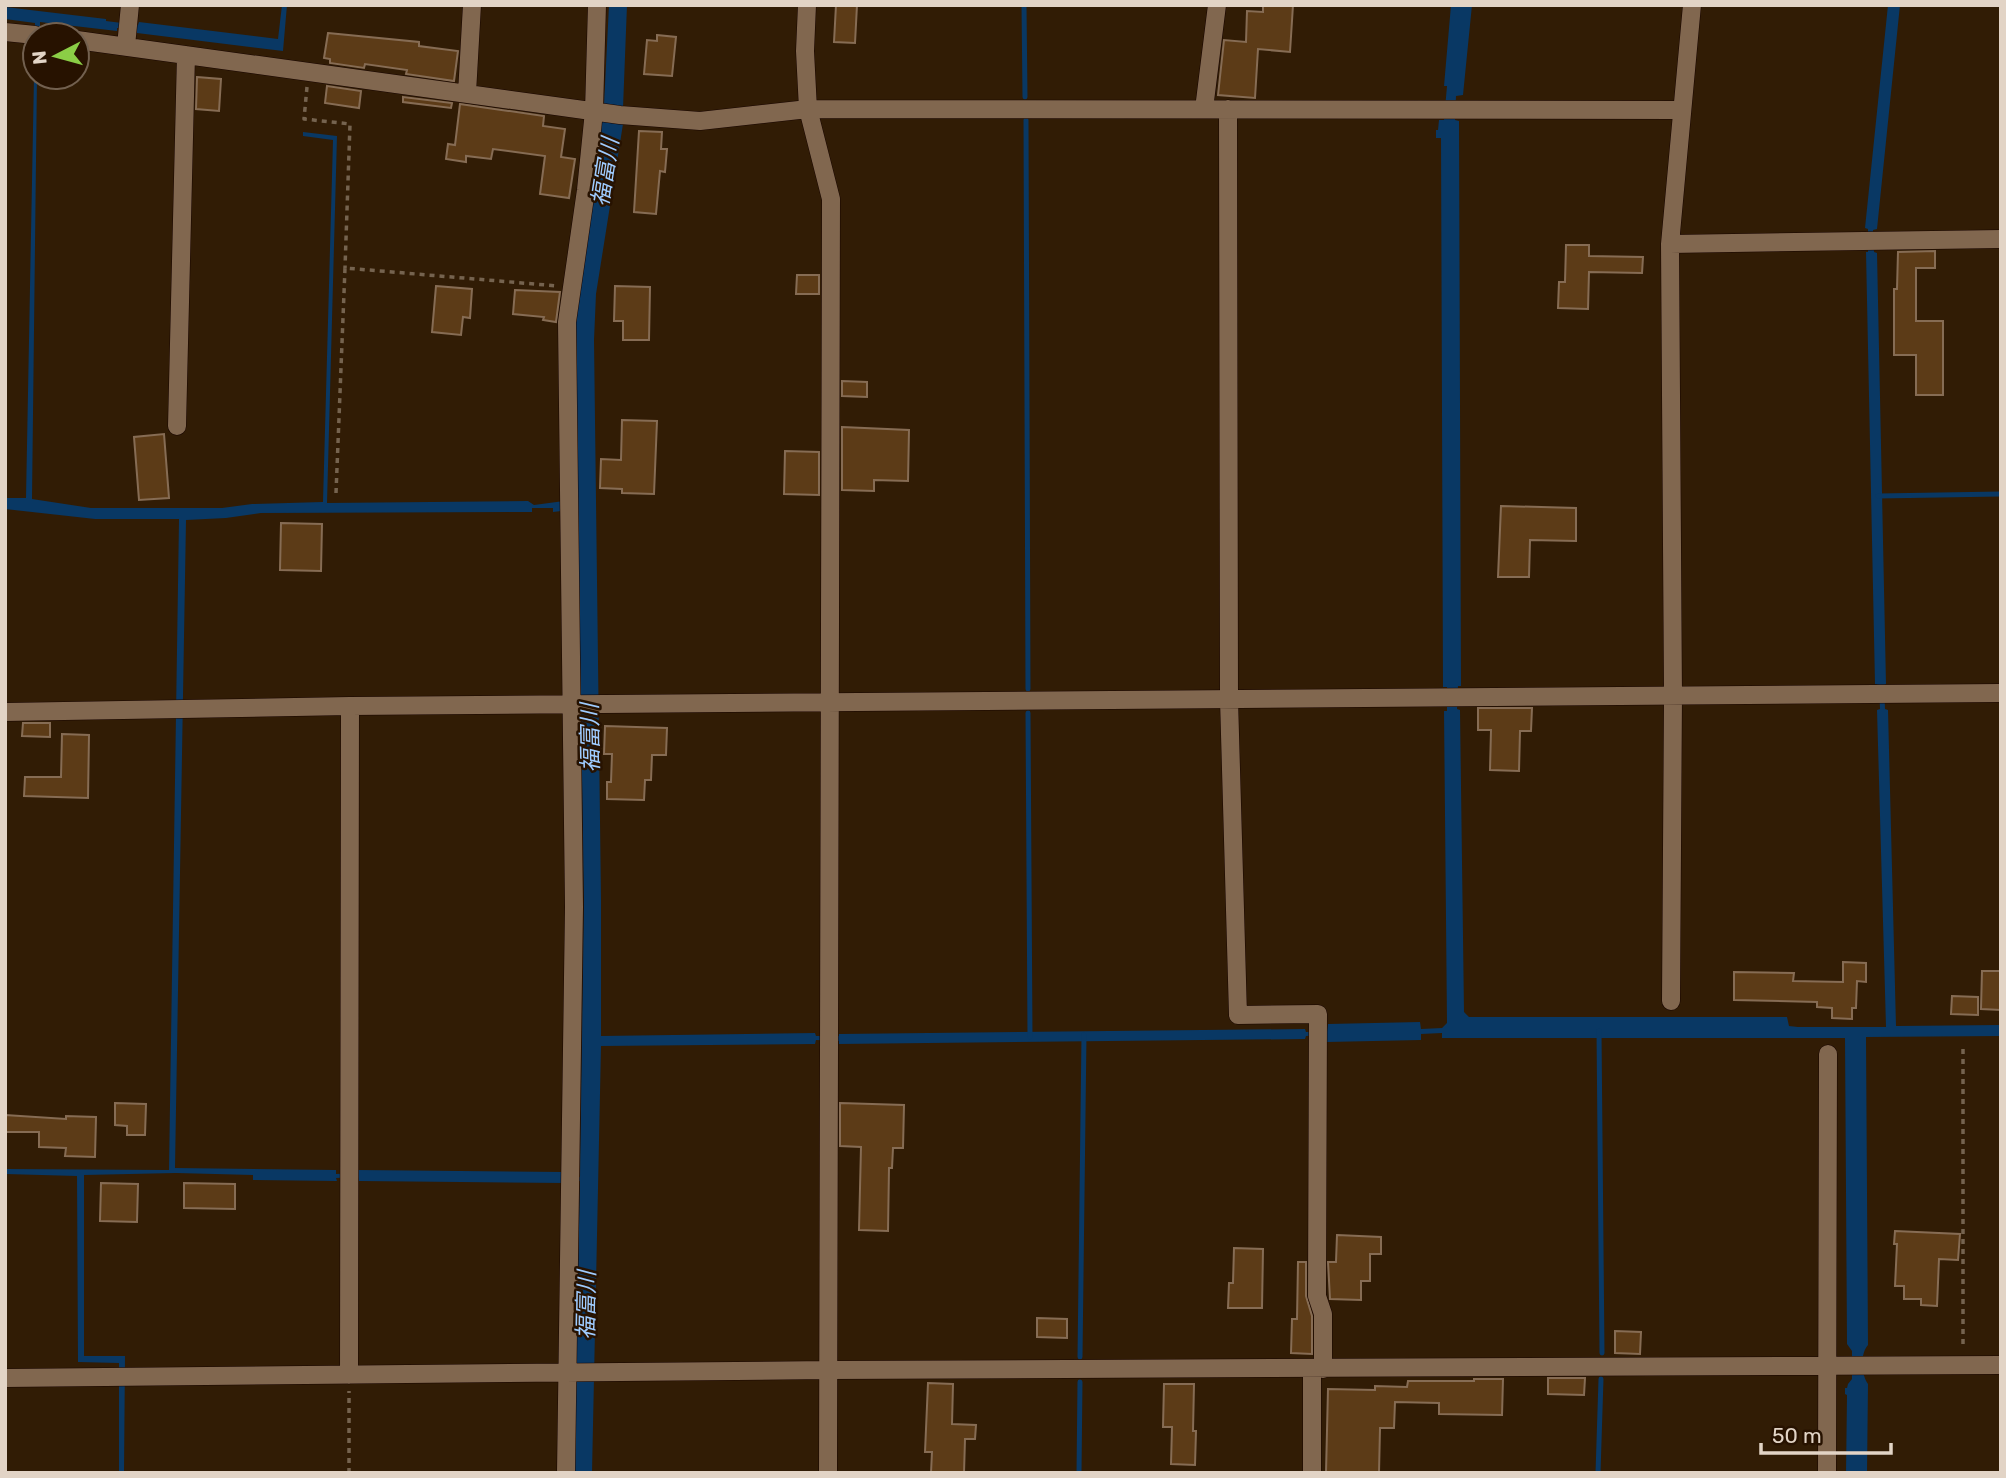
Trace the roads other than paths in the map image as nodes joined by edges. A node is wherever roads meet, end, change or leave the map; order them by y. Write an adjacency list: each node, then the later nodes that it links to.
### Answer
1 (472, 5): 9 (street)
2 (597, 5): 14 (street)
3 (807, 5): 10 (street)
4 (1217, 5): 11 (street)
5 (1692, 5): 13 (street)
6 (128, 26): 7 (street); 8 (street)
7 (91, 36)
8 (186, 55): 9 (street); 17 (street)
9 (467, 93): 14 (street)
10 (808, 109): 11 (street); 14 (street); 21 (street)
11 (1204, 109): 12 (street)
12 (1228, 109): 13 (street); 20 (street)
13 (1681, 110): 16 (street)
14 (598, 111): 22 (street)
15 (2001, 239): 16 (street)
16 (1670, 244): 19 (street)
17 (177, 426)
18 (2001, 693): 19 (street)
19 (1673, 696): 20 (street); 25 (street)
20 (1229, 699): 21 (street); 29 (street)
21 (828, 704): 22 (street); 30 (street)
22 (576, 705): 23 (street); 31 (street)
23 (350, 706): 24 (street); 32 (street)
24 (5, 712)
25 (1671, 1000)
26 (1828, 1054): 28 (street)
27 (2001, 1365): 28 (street)
28 (1829, 1366): 29 (street); 37 (street)
29 (1318, 1369): 30 (street); 36 (street)
30 (829, 1370): 31 (street); 35 (street)
31 (571, 1373): 32 (street); 34 (street)
32 (349, 1375): 33 (street)
33 (5, 1378)
34 (566, 1473)
35 (828, 1473)
36 (1312, 1473)
37 (1828, 1473)

